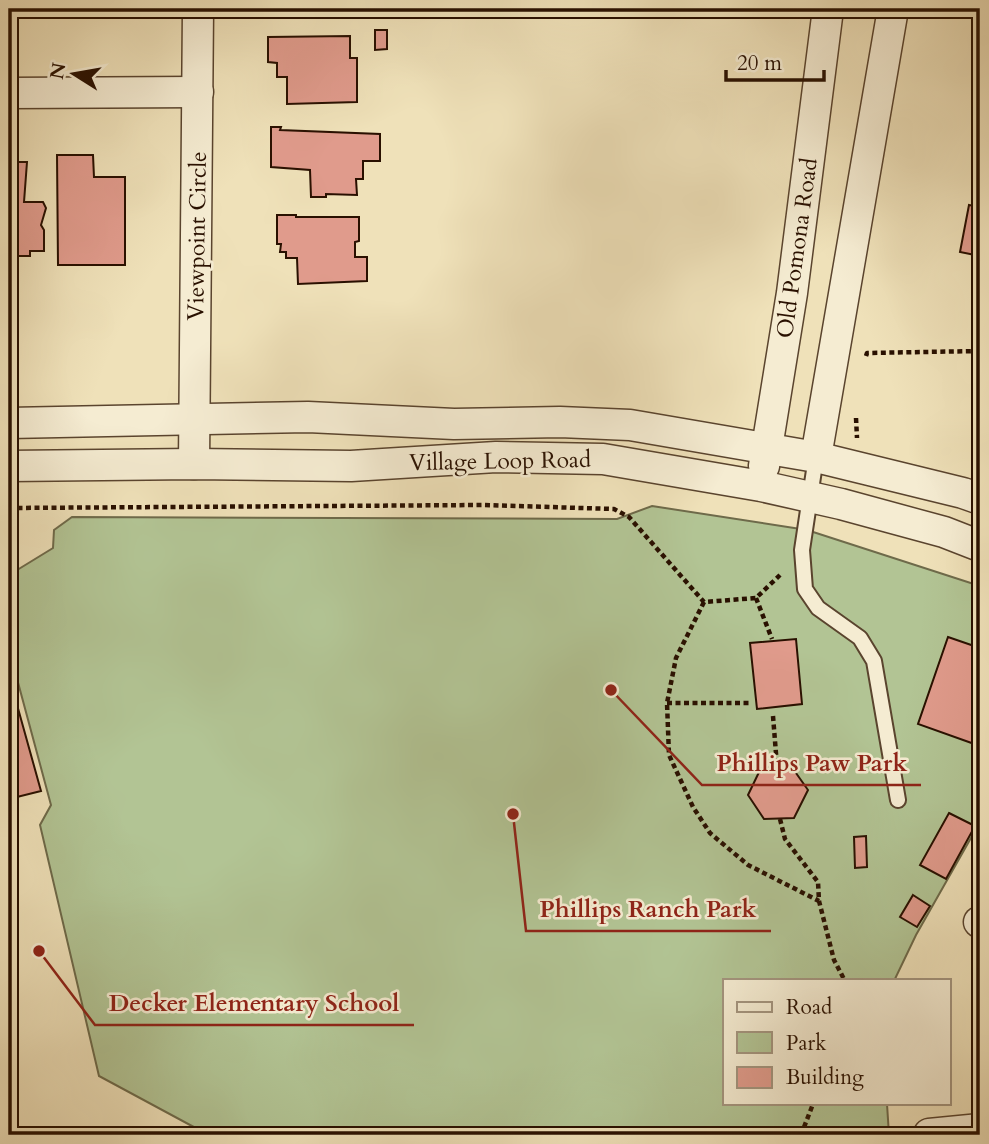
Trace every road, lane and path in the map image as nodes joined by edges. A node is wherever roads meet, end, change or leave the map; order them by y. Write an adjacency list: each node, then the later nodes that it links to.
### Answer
1 (198, 9): 4 (street, Viewpoint Circle)
2 (828, 9): 11 (street, Old Pomona Road)
3 (894, 9): 12 (street)
4 (198, 92): 5 (street); 9 (street, Viewpoint Circle)
5 (9, 93)
6 (980, 351): 7 (path)
7 (862, 366)
8 (855, 412): 14 (path)
9 (195, 420): 10 (street, Village Loop Road); 11 (street, Village Loop Road); 13 (street, Viewpoint Circle)
10 (9, 424)
11 (767, 448): 12 (street, Village Loop Road); 16 (street, Old Pomona Road)
12 (816, 457): 14 (street, Village Loop Road); 17 (lane)
13 (194, 464): 15 (street, Village Loop Road); 16 (street, Village Loop Road)
14 (850, 464): 18 (street, Village Loop Road)
15 (9, 466)
16 (761, 486): 17 (street, Village Loop Road)
17 (810, 496): 20 (street, Village Loop Road); 29 (lane)
18 (980, 499)
19 (9, 508): 23 (path)
20 (980, 546)
21 (782, 564): 22 (path)
22 (756, 598): 23 (path); 24 (path)
23 (704, 602): 25 (path)
24 (772, 639)
25 (667, 703): 26 (path); 31 (path)
26 (751, 703)
27 (773, 716): 28 (path)
28 (777, 766)
29 (898, 800)
30 (780, 819): 31 (path)
31 (819, 901): 32 (path)
32 (844, 979)
33 (812, 1106): 36 (path)
34 (980, 1129): 35 (street)
35 (929, 1134)
36 (801, 1135)

